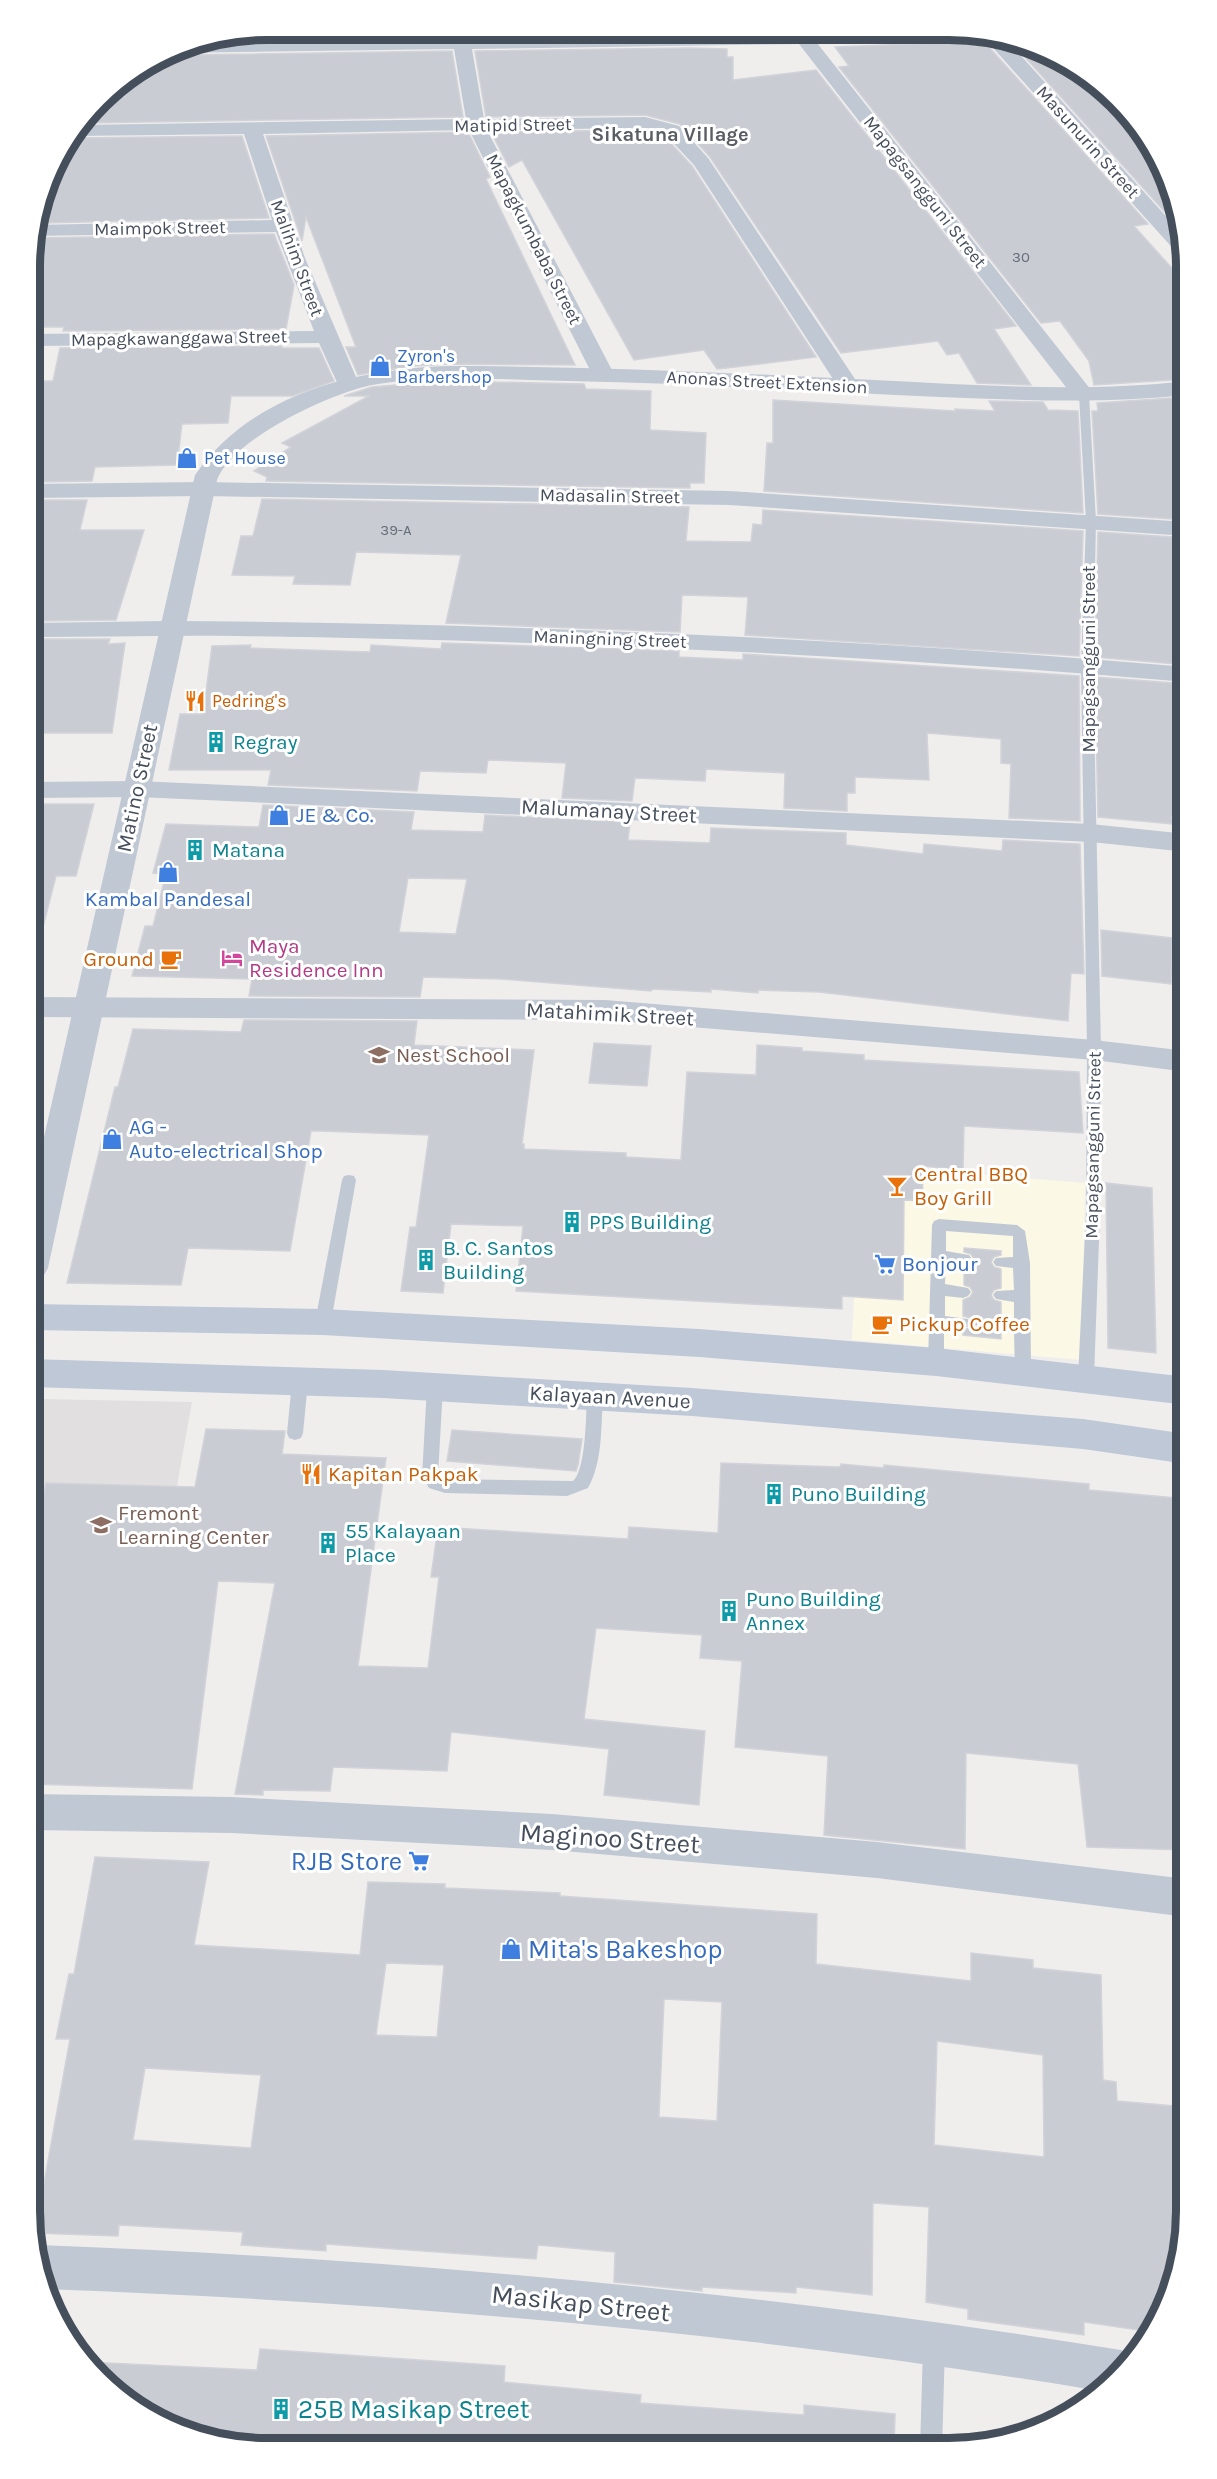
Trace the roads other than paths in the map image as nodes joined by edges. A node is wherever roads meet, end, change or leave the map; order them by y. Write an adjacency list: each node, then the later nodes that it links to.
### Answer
1 (384, 41): 4 (street)
2 (462, 41): 6 (street, Mapagkumbaba Street)
3 (806, 41): 18 (street, Mapagsangguni Street)
4 (211, 48)
5 (1006, 48): 11 (street, Masunurin Street)
6 (476, 126): 7 (street, Matipid Street); 14 (street, Mapagkumbaba Street); 16 (street, Matipid Street)
7 (252, 129): 8 (street, Matipid Street); 9 (street, Malihim Street)
8 (86, 131)
9 (286, 226): 10 (street, Maimpok Street); 12 (street, Malihim Street)
10 (43, 231)
11 (1175, 239)
12 (326, 337): 13 (street, Mapagkawanggawa Street); 15 (street, Malihim Street)
13 (40, 340)
14 (603, 374): 15 (street, Anonas Street Extension); 16 (street, Anonas Street Extension)
15 (348, 384): 19 (street, Matino Street)
16 (846, 387): 18 (street, Anonas Street Extension)
17 (1176, 389): 18 (street, Anonas Street Extension)
18 (1084, 395): 21 (lane, Mapagsangguni Street)
19 (203, 489): 20 (street, Madasalin Street); 21 (street, Madasalin Street); 23 (street, Matino Street)
20 (40, 491)
21 (1091, 521): 22 (street, Madasalin Street); 25 (lane, Mapagsangguni Street)
22 (1176, 528)
23 (171, 627): 24 (street, Maningning Street); 25 (street, Maningning Street); 27 (street, Matino Street)
24 (40, 630)
25 (1087, 666): 26 (street, Maningning Street); 29 (lane, Mapagsangguni Street)
26 (1176, 674)
27 (138, 789): 28 (street, Malumanay Street); 29 (street, Malumanay Street); 31 (street, Matino Street)
28 (40, 790)
29 (1091, 833): 30 (street, Malumanay Street); 33 (lane, Mapagsangguni Street)
30 (1176, 842)
31 (87, 1005): 32 (street, Matahimik Street); 33 (street, Matahimik Street); 36 (street, Matino Street)
32 (40, 1006)
33 (1094, 1050): 34 (street, Matahimik Street); 54 (lane, Mapagsangguni Street)
34 (1176, 1061)
35 (349, 1180): 47 (lane)
36 (40, 1226)
37 (938, 1256): 38 (lane); 40 (lane); 41 (lane)
38 (964, 1259)
39 (1001, 1262): 40 (lane)
40 (1022, 1263): 44 (lane)
41 (936, 1289): 42 (lane); 46 (lane)
42 (963, 1292)
43 (1001, 1295): 44 (lane)
44 (1022, 1297): 50 (lane)
45 (40, 1317): 47 (main road)
46 (936, 1321): 48 (lane); 51 (lane)
47 (323, 1322): 51 (main road)
48 (963, 1323)
49 (1001, 1326): 50 (lane)
50 (1022, 1328): 53 (lane)
51 (936, 1362): 53 (main road)
52 (40, 1373): 55 (main road, Kalayaan Avenue)
53 (1023, 1373): 54 (main road)
54 (1086, 1378): 57 (main road)
55 (300, 1382): 56 (main road, Kalayaan Avenue); 59 (lane)
56 (435, 1387): 58 (main road, Kalayaan Avenue); 58 (lane)
57 (1176, 1390)
58 (595, 1396): 60 (main road, Kalayaan Avenue)
59 (295, 1433)
60 (1176, 1447)
61 (40, 1812): 62 (street, Maginoo Street)
62 (1176, 1897)
63 (47, 2267): 64 (street, Masikap Street)
64 (934, 2342): 65 (street, Masikap Street); 66 (lane)
65 (1111, 2370)
66 (931, 2438)

